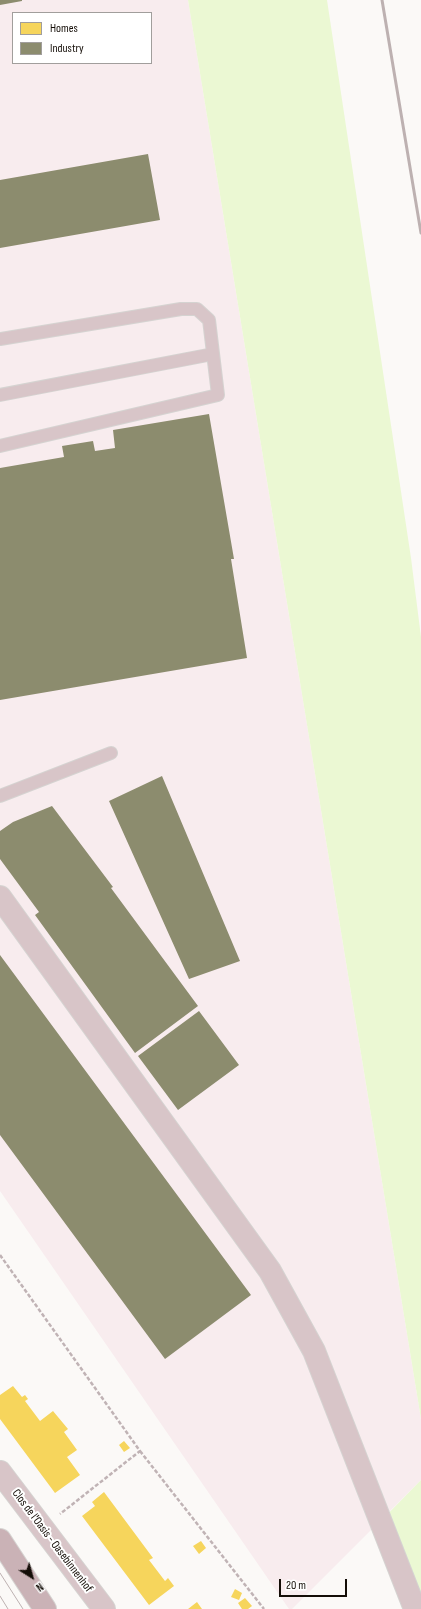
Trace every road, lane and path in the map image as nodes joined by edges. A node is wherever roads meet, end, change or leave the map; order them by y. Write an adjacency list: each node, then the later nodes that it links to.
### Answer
1 (0, 339): 2 (lane)
2 (213, 354): 3 (lane); 4 (lane)
3 (0, 395)
4 (0, 446)
5 (111, 753): 6 (lane)
6 (0, 796)
7 (0, 897): 16 (street)
8 (0, 1255): 9 (path)
9 (140, 1451): 11 (path); 15 (path)
10 (0, 1472): 11 (street, Clos de l'Oasis - Oasebinnenhof)
11 (42, 1528): 14 (street, Clos de l'Oasis - Oasebinnenhof)
12 (0, 1540): 13 (main road)
13 (45, 1609)
14 (104, 1609)
15 (264, 1609)
16 (415, 1609)

